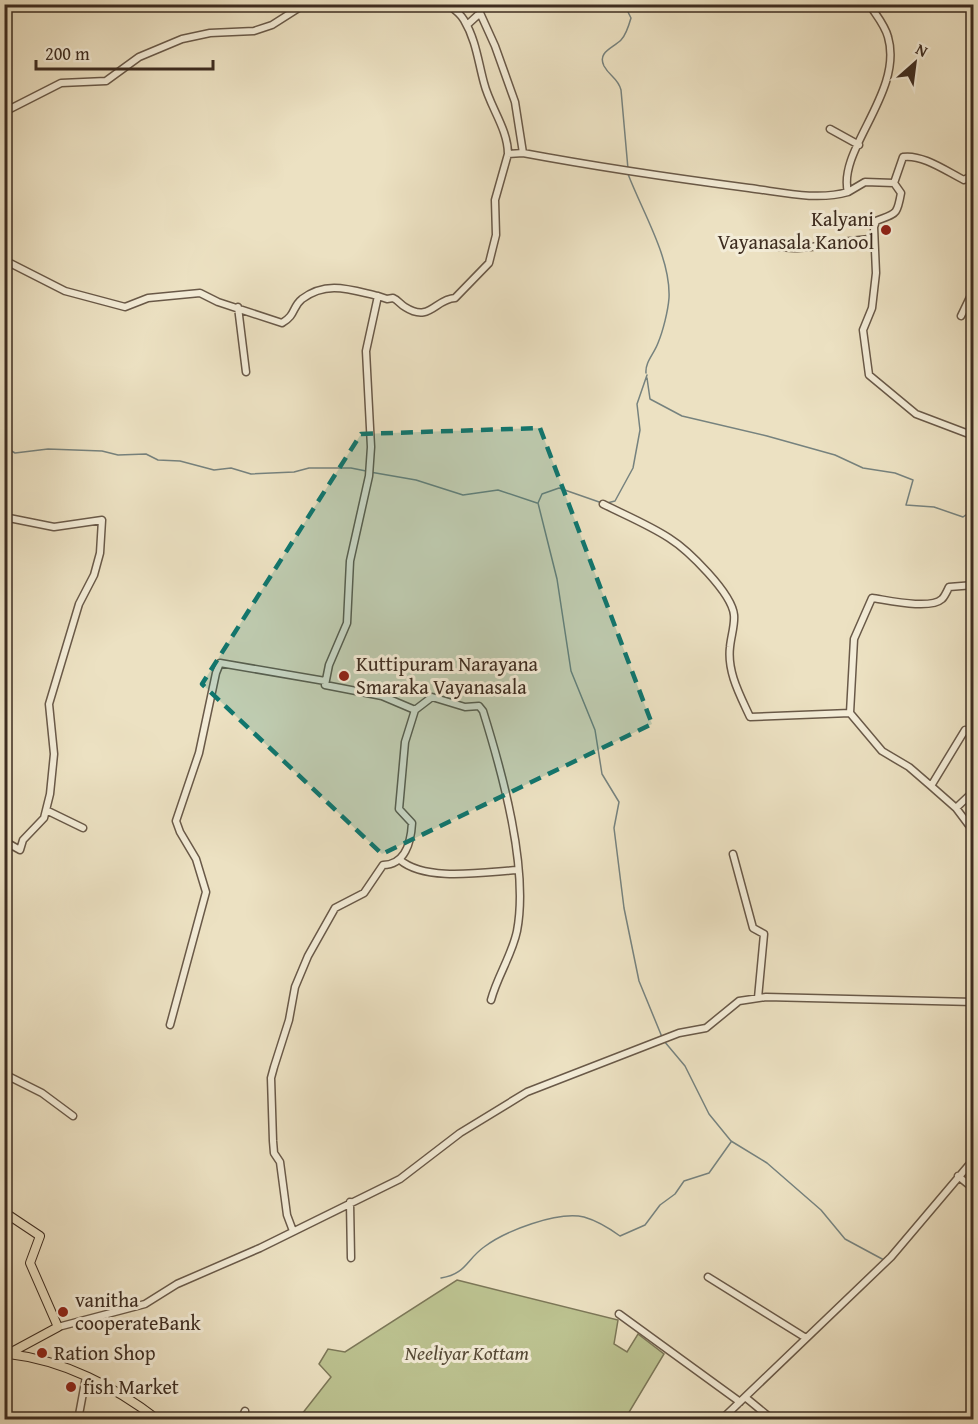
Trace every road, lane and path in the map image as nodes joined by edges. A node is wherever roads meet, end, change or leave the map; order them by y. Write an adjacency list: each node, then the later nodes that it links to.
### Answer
1 (305, 4): 7 (street)
2 (447, 4): 6 (street)
3 (476, 4): 5 (street)
4 (869, 4): 9 (street)
5 (479, 14): 6 (street); 10 (street)
6 (467, 25): 11 (street)
7 (4, 112)
8 (830, 129): 9 (street)
9 (859, 145): 14 (street)
10 (523, 153): 11 (street); 14 (street)
11 (508, 154): 19 (street)
12 (974, 174): 13 (street)
13 (894, 183): 14 (street); 15 (street)
14 (848, 192)
15 (874, 239): 16 (street); 23 (street)
16 (762, 242)
17 (4, 260): 20 (street)
18 (974, 289): 21 (street)
19 (378, 296): 20 (street); 27 (street)
20 (238, 307): 22 (street)
21 (961, 316)
22 (246, 372)
23 (974, 436)
24 (603, 504): 29 (street)
25 (4, 517): 34 (street)
26 (974, 585): 29 (street)
27 (325, 681): 28 (street); 44 (street)
28 (415, 710): 39 (street); 40 (street)
29 (850, 713): 31 (street)
30 (965, 730): 31 (street)
31 (931, 786): 33 (street)
32 (974, 791): 33 (street)
33 (956, 808): 36 (street)
34 (46, 810): 35 (street); 37 (street)
35 (83, 828)
36 (974, 832)
37 (4, 841)
38 (733, 854): 41 (street)
39 (400, 860): 40 (street); 52 (street)
40 (517, 870): 42 (street)
41 (758, 999): 43 (street); 50 (street)
42 (491, 1000)
43 (974, 1002)
44 (170, 1025)
45 (4, 1074): 46 (street)
46 (73, 1116)
47 (974, 1159): 48 (street)
48 (958, 1176): 49 (street); 57 (street)
49 (974, 1189)
50 (350, 1202): 52 (street); 53 (street)
51 (4, 1212): 56 (main road)
52 (292, 1232): 56 (street)
53 (351, 1258)
54 (708, 1276): 57 (street)
55 (619, 1314): 60 (street)
56 (58, 1327): 58 (main road)
57 (806, 1338): 60 (street)
58 (6, 1354): 59 (main road)
59 (86, 1377): 62 (street); 63 (main road)
60 (742, 1400): 65 (street); 66 (street)
61 (245, 1411): 64 (street)
62 (78, 1419)
63 (158, 1419)
64 (241, 1419)
65 (721, 1419)
66 (772, 1419)

